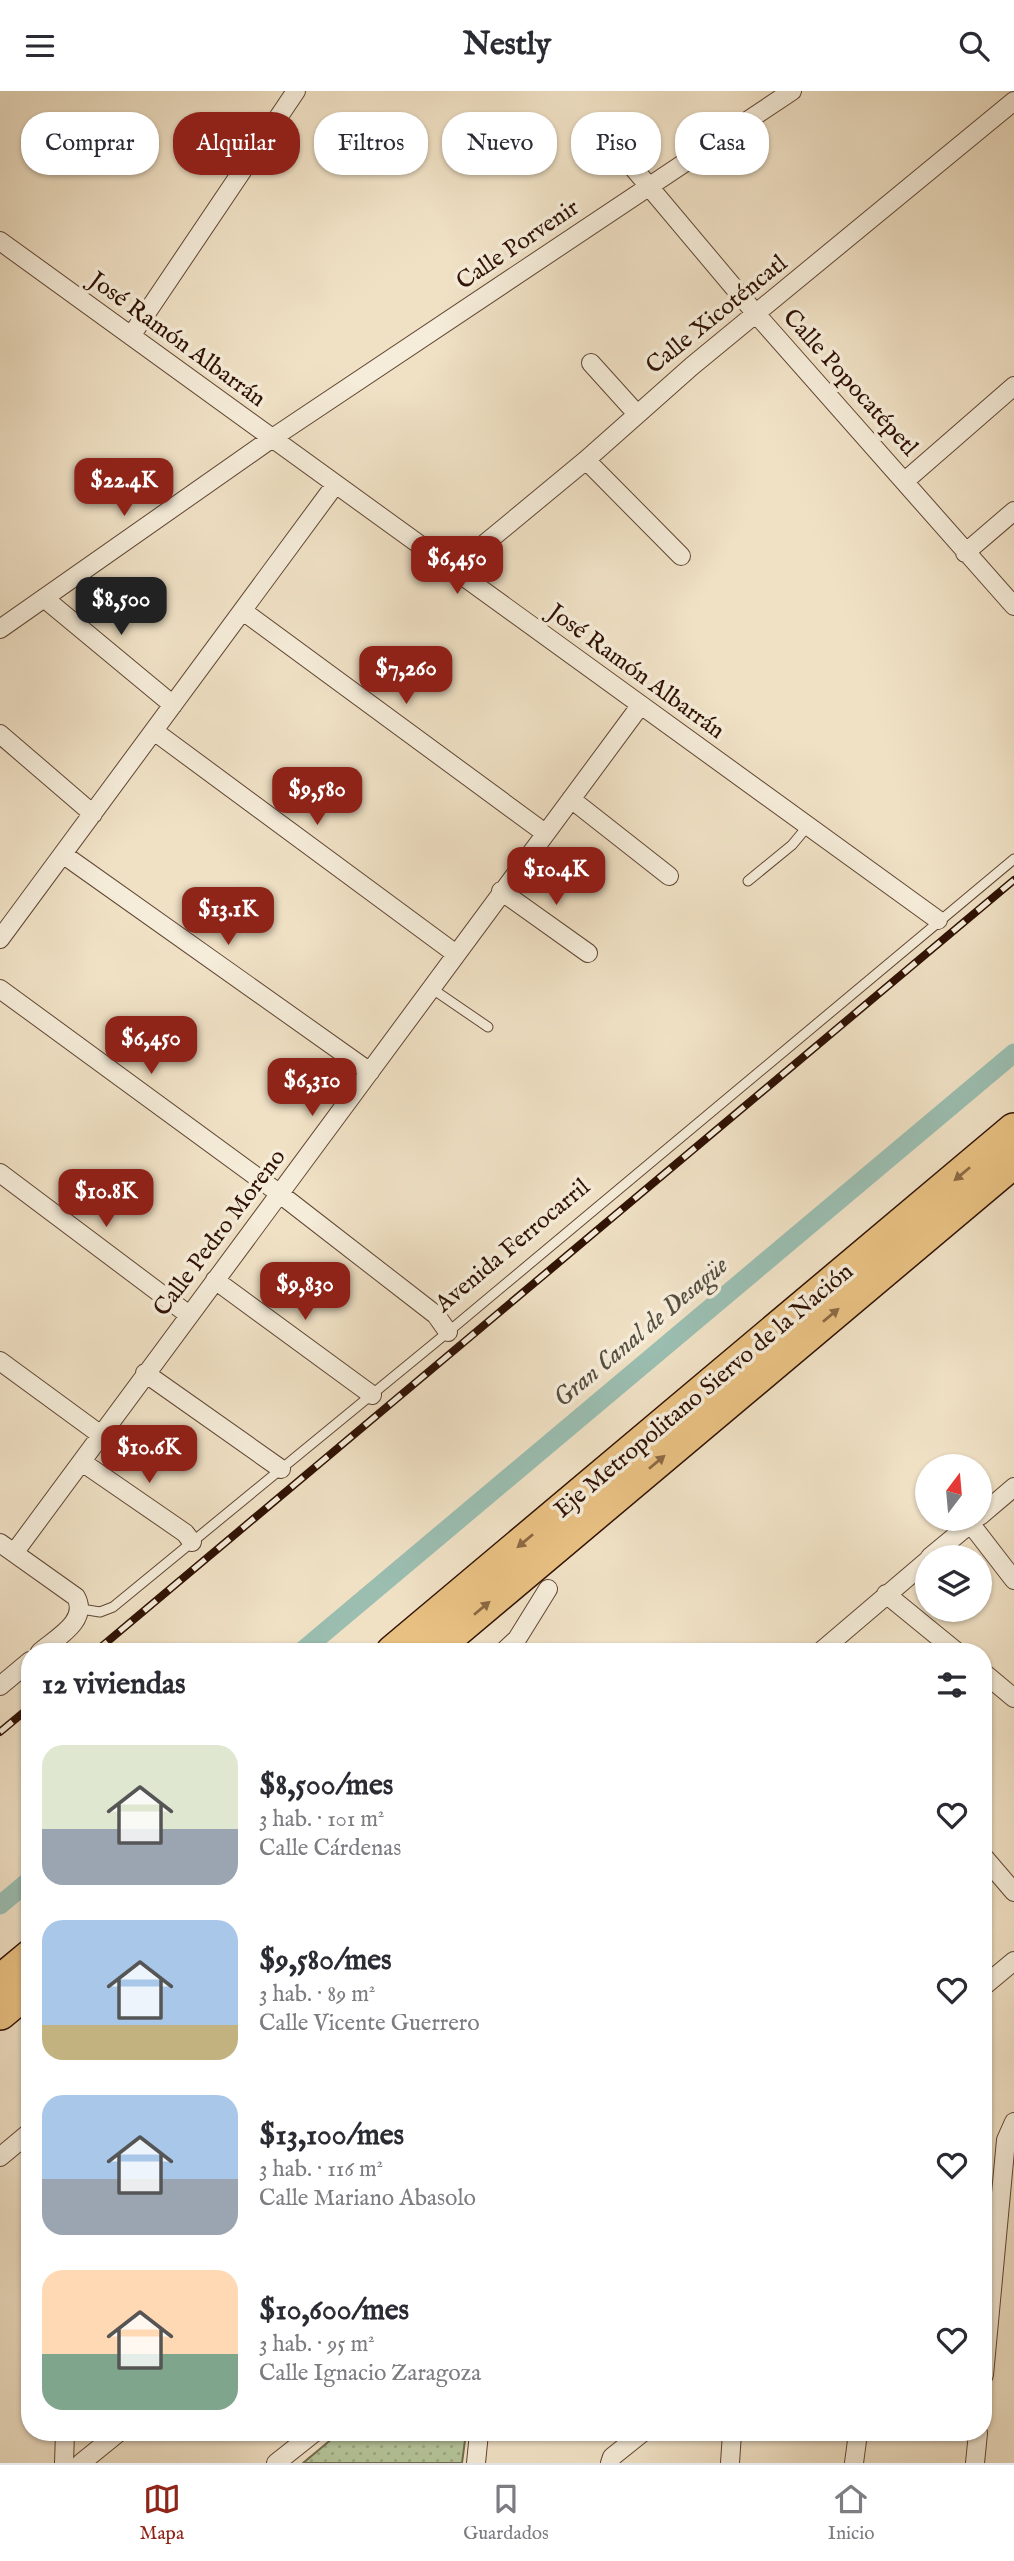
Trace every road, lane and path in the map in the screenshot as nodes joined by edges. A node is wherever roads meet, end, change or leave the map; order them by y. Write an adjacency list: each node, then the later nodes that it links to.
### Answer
1 (296, 91): 8 (street)
2 (792, 91): 5 (street, Calle Porvenir)
3 (1014, 101): 7 (street, Calle Xicoténcatl)
4 (639, 175): 5 (street, Calle Popocatépetl)
5 (649, 188): 7 (street, Calle Popocatépetl); 12 (street, Calle Porvenir)
6 (0, 241): 8 (street, José Ramón Albarrán)
7 (757, 315): 11 (street, Calle Xicoténcatl); 14 (street, Calle Popocatépetl)
8 (131, 336): 12 (street, José Ramón Albarrán)
9 (591, 363): 11 (street)
10 (1014, 386): 14 (street)
11 (637, 414): 13 (street, Calle Xicoténcatl)
12 (271, 439): 15 (street, José Ramón Albarrán); 20 (street, Calle Porvenir)
13 (586, 460): 18 (street); 19 (street, Calle Xicoténcatl)
14 (905, 481): 17 (street, Calle Popocatépetl)
15 (335, 485): 19 (street, José Ramón Albarrán); 22 (street)
16 (1014, 511): 17 (street)
17 (965, 553): 21 (street, Calle Popocatépetl)
18 (681, 556)
19 (453, 570): 25 (street, José Ramón Albarrán)
20 (44, 598): 23 (street, Calle Porvenir); 24 (street)
21 (1014, 606)
22 (243, 611): 24 (street); 31 (street)
23 (0, 629)
24 (173, 705): 26 (street)
25 (640, 706): 28 (street, Calle Pedro Moreno); 30 (street, José Ramón Albarrán)
26 (154, 731): 29 (street); 41 (street)
27 (0, 734): 29 (street)
28 (571, 799): 31 (street, Calle Pedro Moreno); 34 (street)
29 (93, 814): 32 (street)
30 (807, 827): 35 (lane); 38 (street, José Ramón Albarrán)
31 (545, 833): 36 (street, Calle Pedro Moreno)
32 (64, 855): 37 (street); 45 (street)
33 (1014, 859): 38 (lane, Avenida Ferrocarril)
34 (669, 876)
35 (748, 881)
36 (501, 891): 40 (street); 41 (street, Calle Pedro Moreno)
37 (7, 915): 39 (street)
38 (938, 920): 52 (lane, Avenida Ferrocarril)
39 (0, 939)
40 (588, 953)
41 (456, 954): 42 (street, Calle Pedro Moreno)
42 (431, 988): 44 (lane); 45 (street, Calle Pedro Moreno)
43 (0, 989): 49 (street)
44 (488, 1027)
45 (370, 1072): 49 (street, Calle Pedro Moreno)
46 (1014, 1130): 72 (highway, Eje Metropolitano Siervo de la Nación, one-way to 72)
47 (1014, 1161): 73 (highway, Eje Metropolitano Siervo de la Nación, one-way to 47)
48 (0, 1173): 51 (street)
49 (279, 1194): 50 (street, Calle Pedro Moreno); 52 (street)
50 (215, 1280): 51 (street, Calle Pedro Moreno); 55 (street)
51 (189, 1315): 54 (street, Calle Pedro Moreno)
52 (448, 1332): 55 (lane, Avenida Ferrocarril)
53 (0, 1361): 56 (street)
54 (145, 1373): 56 (street, Calle Pedro Moreno); 58 (street)
55 (372, 1395): 58 (lane, Avenida Ferrocarril)
56 (101, 1435): 57 (street, Calle Pedro Moreno)
57 (82, 1462): 63 (street); 65 (street, Calle Pedro Moreno)
58 (281, 1469): 63 (lane, Avenida Ferrocarril)
59 (1014, 1487): 60 (street)
60 (992, 1505)
61 (961, 1531): 64 (street)
62 (983, 1531): 67 (street)
63 (192, 1542): 70 (lane, Avenida Ferrocarril)
64 (945, 1545)
65 (7, 1548): 70 (street)
66 (915, 1570): 69 (street)
67 (1014, 1580)
68 (548, 1589): 74 (street)
69 (886, 1594): 75 (street); 76 (street)
70 (81, 1609): 71 (street)
71 (50, 1643)
72 (404, 1643)
73 (441, 1643)
74 (524, 1643)
75 (830, 1643)
76 (946, 1643)
77 (21, 1668): 79 (street)
78 (992, 1680): 80 (street)
79 (0, 1686)
80 (1014, 1698)
81 (992, 1866): 82 (street)
82 (1014, 1892)
83 (1014, 1961): 85 (street)
84 (21, 1964): 86 (highway)
85 (992, 1979)
86 (0, 1982)
87 (21, 1996): 88 (highway)
88 (0, 2013)
89 (1014, 2122): 92 (street)
90 (21, 2140): 91 (street)
91 (0, 2157)
92 (992, 2290)
93 (65, 2441): 101 (street)
94 (108, 2441): 102 (street)
95 (304, 2441): 103 (street)
96 (478, 2441): 104 (street)
97 (632, 2441): 105 (street)
98 (731, 2441): 106 (street)
99 (857, 2441): 107 (street)
100 (977, 2441): 108 (street)
101 (64, 2463)
102 (81, 2463)
103 (276, 2463)
104 (476, 2463)
105 (610, 2463)
106 (730, 2463)
107 (854, 2463)
108 (975, 2463)

